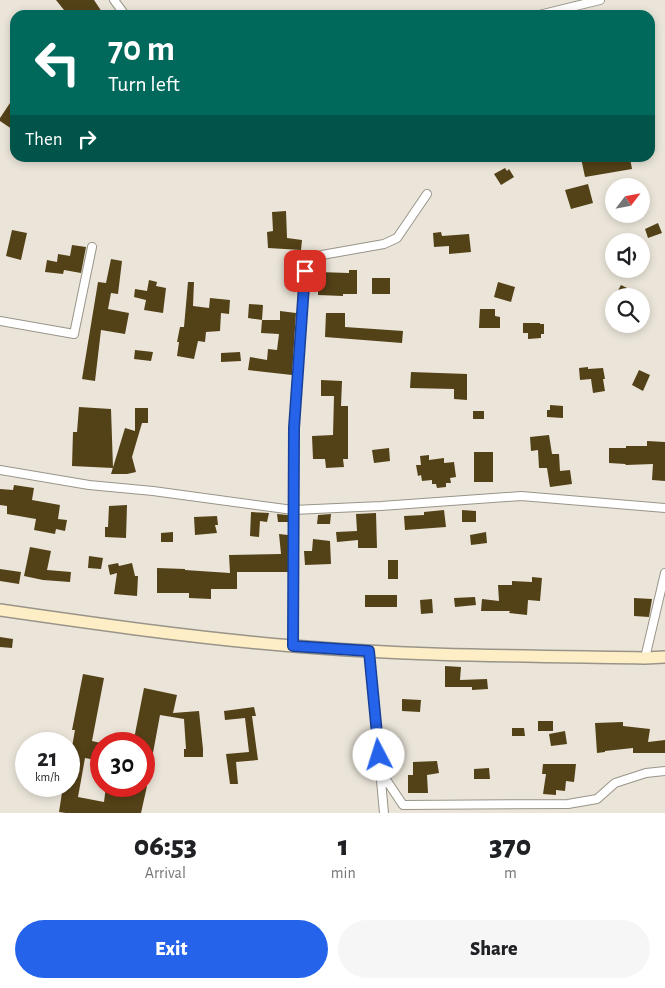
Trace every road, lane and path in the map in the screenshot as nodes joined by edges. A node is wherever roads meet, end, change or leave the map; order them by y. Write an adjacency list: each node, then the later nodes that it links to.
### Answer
1 (600, 0): 2 (street)
2 (559, 10)
3 (426, 194): 8 (street)
4 (92, 247): 5 (street)
5 (0, 321)
6 (0, 470): 8 (street)
7 (665, 508): 8 (street)
8 (293, 510): 11 (street)
9 (665, 573): 14 (street)
10 (0, 610): 11 (main road)
11 (293, 646): 12 (main road)
12 (369, 651): 14 (main road); 16 (street)
13 (665, 657): 14 (main road)
14 (645, 658)
15 (665, 771): 16 (street)
16 (381, 772): 17 (street)
17 (384, 813)

